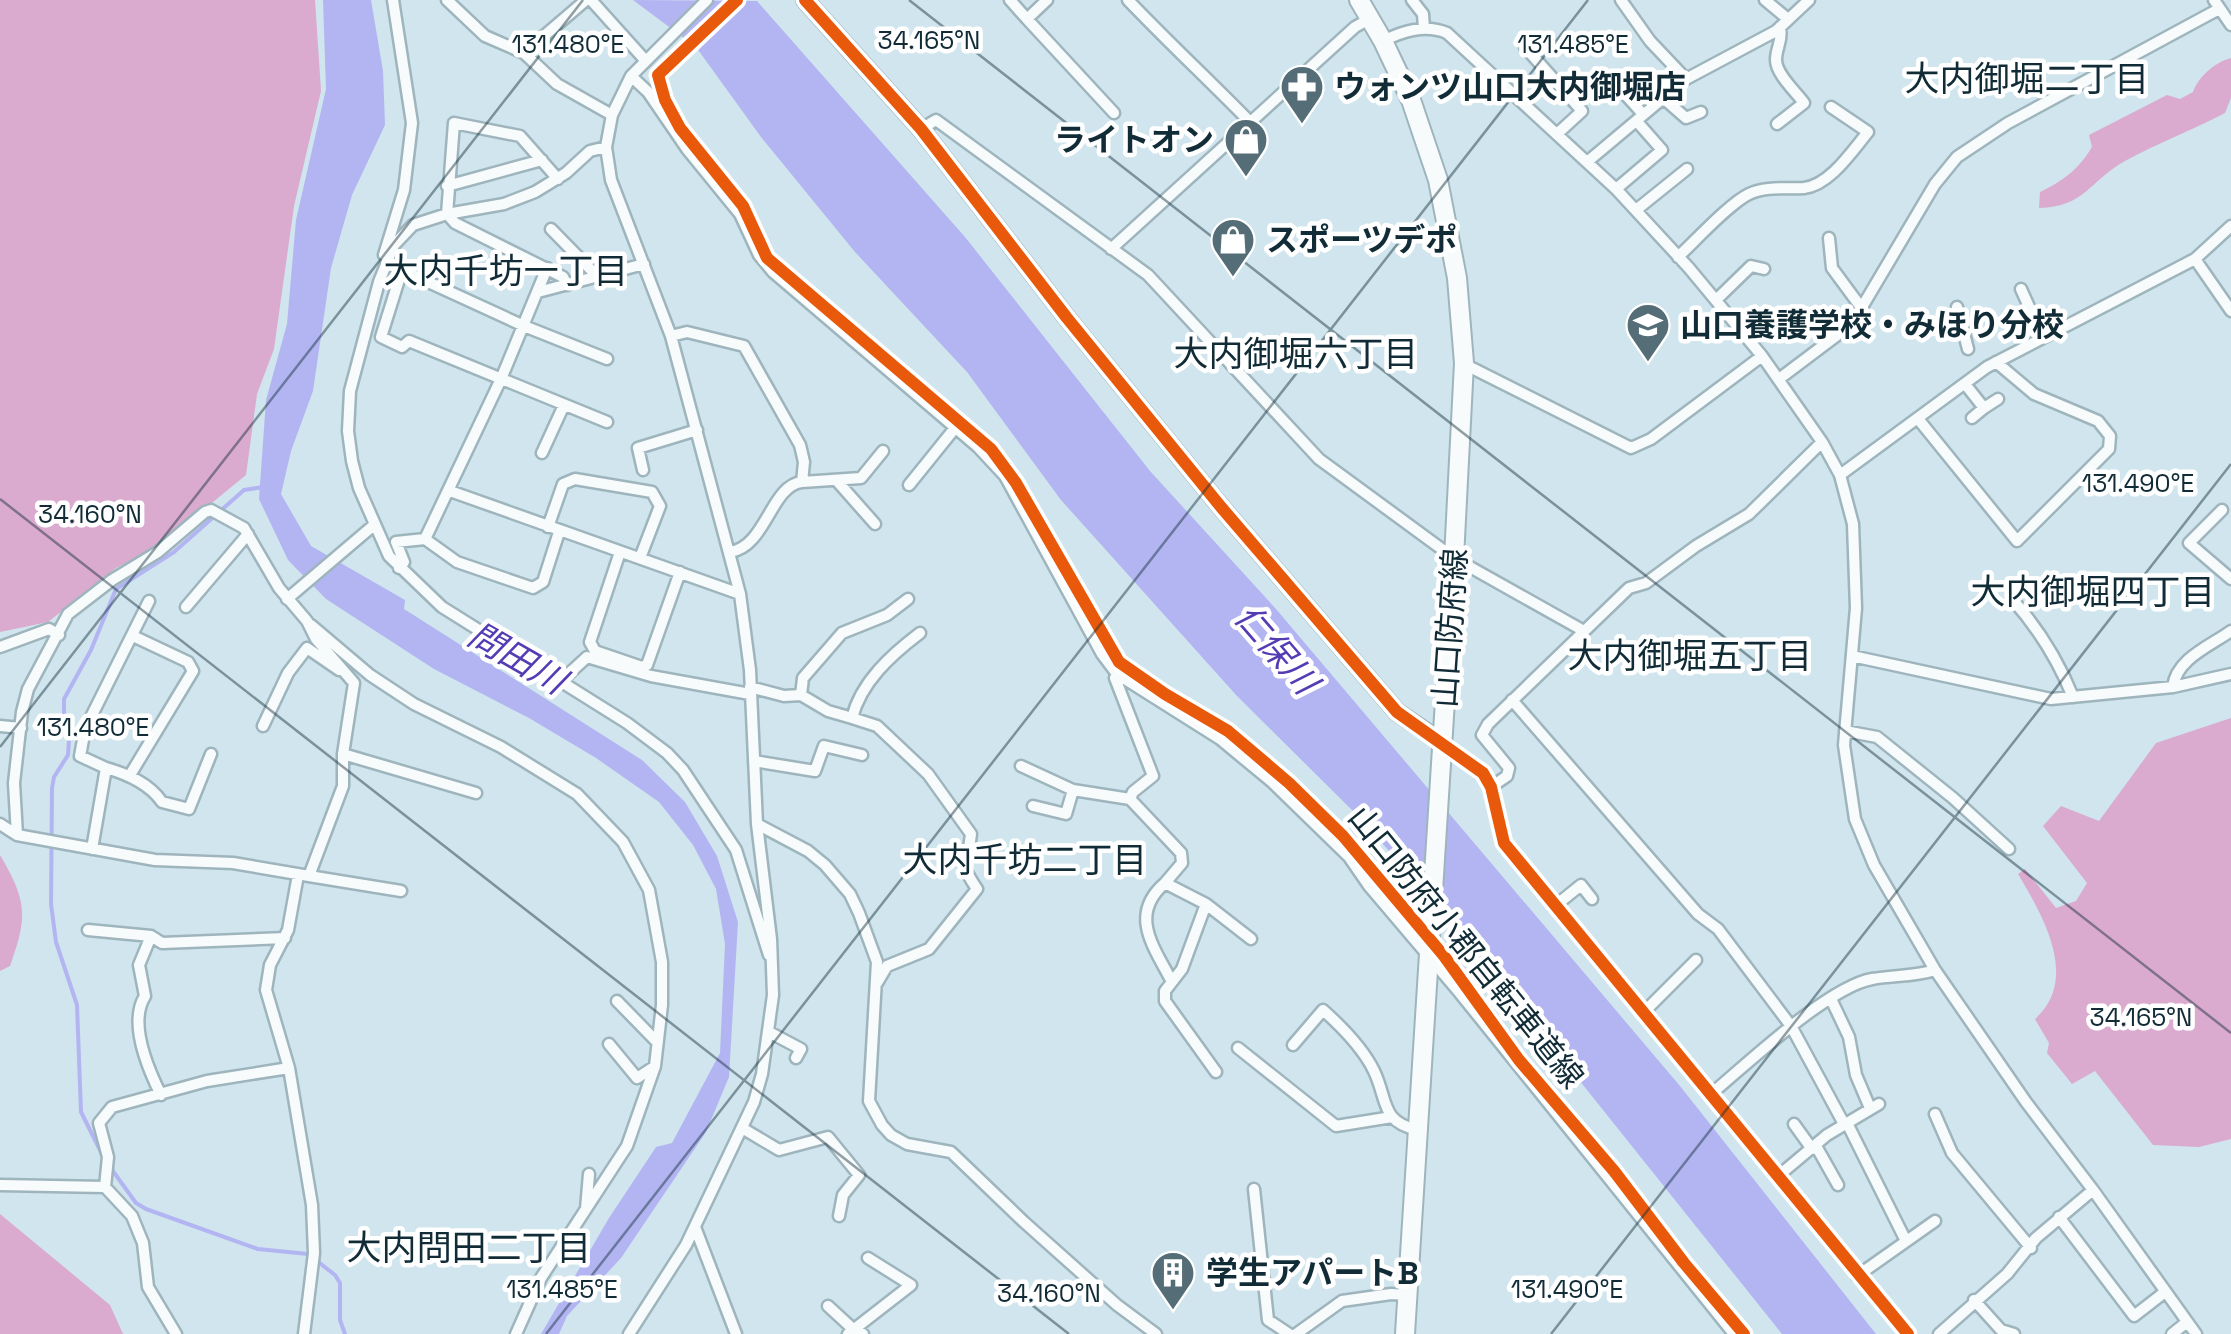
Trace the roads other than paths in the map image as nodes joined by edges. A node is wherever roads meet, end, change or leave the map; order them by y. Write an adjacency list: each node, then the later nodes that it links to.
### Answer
1 (393, 0): 51 (street)
2 (447, 0): 22 (street)
3 (588, 0): 22 (street); 23 (street)
4 (707, 0): 23 (street)
5 (805, 0): 35 (street)
6 (1010, 0): 15 (street)
7 (1047, 0): 15 (street)
8 (1128, 0): 33 (street)
9 (1359, 0): 16 (main road, 山口防府線)
10 (1412, 0): 19 (street)
11 (1621, 0): 25 (street)
12 (1765, 0): 17 (street)
13 (1809, 0): 17 (street)
14 (2216, 4): 18 (street); 62 (street)
15 (1027, 18): 30 (street)
16 (1370, 18): 20 (main road, 山口防府線); 33 (street)
17 (1784, 23): 25 (street); 34 (street)
18 (2231, 23)
19 (1424, 29): 20 (street); 36 (street)
20 (1383, 41): 71 (main road, 山口防府線)
21 (1524, 47): 36 (street)
22 (524, 53): 31 (street)
23 (647, 58): 24 (street)
24 (630, 76): 31 (street); 81 (street)
25 (1686, 79): 27 (street)
26 (1615, 84): 32 (street)
27 (1662, 97): 29 (street); 32 (street)
28 (1831, 107): 50 (street)
29 (1701, 112)
30 (1114, 113)
31 (612, 115): 37 (street)
32 (1641, 119): 39 (street); 43 (street)
33 (1251, 122): 49 (street)
34 (1777, 124)
35 (922, 129): 49 (street); 133 (street)
36 (1556, 134): 39 (street)
37 (606, 147): 41 (street); 53 (street)
38 (542, 160): 41 (street); 42 (street); 42 (street)
39 (1587, 162): 43 (street)
40 (1687, 169): 44 (street)
41 (558, 179): 45 (street)
42 (447, 186): 45 (street)
43 (1616, 189): 44 (street)
44 (1636, 210): 50 (street)
45 (447, 214): 51 (street); 54 (street)
46 (2231, 226): 52 (street)
47 (551, 229): 56 (street)
48 (1829, 238): 62 (street)
49 (1110, 249): 101 (street)
50 (1678, 256): 60 (street)
51 (388, 257): 94 (street)
52 (2196, 259): 63 (street); 66 (street)
53 (644, 264): 56 (street); 65 (street)
54 (546, 268): 57 (street); 59 (street)
55 (1764, 269): 60 (street)
56 (597, 276): 57 (street)
57 (567, 285): 59 (street)
58 (2020, 290): 66 (street)
59 (538, 292): 64 (street)
60 (1716, 300): 68 (street)
61 (1958, 307): 67 (street)
62 (1863, 310): 72 (street)
63 (2231, 311)
64 (524, 326): 69 (street); 73 (street); 73 (street)
65 (671, 336): 82 (street); 89 (street)
66 (2043, 338): 70 (street)
67 (1968, 348)
68 (1762, 356): 71 (street); 72 (street)
69 (606, 359)
70 (1996, 362): 74 (street); 79 (street)
71 (1464, 363): 101 (main road, 山口防府線)
72 (1778, 379): 83 (street)
73 (501, 380): 76 (street); 91 (street)
74 (1965, 384): 77 (street); 79 (street)
75 (1998, 398): 77 (street)
76 (564, 405): 80 (street); 85 (street)
77 (1984, 408): 78 (street)
78 (1972, 418)
79 (1919, 420): 87 (street)
80 (606, 422)
81 (955, 428): 90 (street); 120 (street)
82 (697, 430): 86 (street); 99 (street)
83 (1822, 442): 87 (street); 112 (street)
84 (882, 451): 88 (street)
85 (542, 453)
86 (643, 470)
87 (1840, 476): 118 (street)
88 (837, 481): 89 (street); 93 (street)
89 (802, 482): 99 (street)
90 (909, 484)
91 (450, 492): 95 (street); 97 (street)
92 (2222, 510): 104 (street)
93 (875, 524)
94 (371, 528): 102 (street); 106 (street)
95 (554, 530): 97 (street); 98 (street); 100 (street)
96 (248, 534): 106 (street); 110 (street); 114 (street)
97 (425, 539): 102 (street)
98 (620, 552): 100 (street); 103 (street)
99 (730, 552): 105 (street)
100 (640, 558): 103 (street)
101 (1454, 558): 112 (street); 133 (main road, 山口防府線)
102 (400, 568): 122 (street)
103 (680, 572): 105 (street)
104 (2231, 580)
105 (740, 594): 124 (street)
106 (290, 597): 111 (street)
107 (908, 598): 125 (street)
108 (2012, 599): 126 (street)
109 (149, 600): 116 (street)
110 (186, 607)
111 (307, 621): 119 (street); 172 (street)
112 (1584, 631): 127 (street)
113 (2231, 631): 123 (street)
114 (59, 634): 117 (street); 131 (street)
115 (920, 634): 128 (street)
116 (133, 636): 139 (street); 140 (street)
117 (0, 646)
118 (1852, 656): 126 (street); 132 (street)
119 (345, 669): 130 (street); 135 (street)
120 (1117, 674): 144 (street); 161 (street)
121 (2231, 674): 123 (street)
122 (561, 681): 124 (street); 162 (street)
123 (2173, 688): 126 (street)
124 (750, 691): 125 (street); 137 (street)
125 (801, 695): 128 (street)
126 (2072, 698)
127 (1512, 700): 141 (street); 170 (street)
128 (852, 718): 166 (street)
129 (0, 726): 131 (street)
130 (263, 726)
131 (21, 728): 148 (street)
132 (1845, 732): 150 (street); 164 (street)
133 (1443, 743): 141 (street); 161 (main road, 山口防府線)
134 (211, 754): 140 (street)
135 (344, 754): 143 (street); 151 (street)
136 (862, 755): 137 (street)
137 (754, 761): 147 (street)
138 (1022, 766): 142 (street)
139 (106, 768): 140 (street); 149 (street)
140 (130, 775)
141 (1491, 787): 156 (street)
142 (1073, 790): 144 (street); 145 (street)
143 (476, 793)
144 (1130, 799): 152 (street)
145 (1033, 806)
146 (0, 824): 148 (street)
147 (757, 824): 162 (street); 166 (street)
148 (16, 836): 149 (street)
149 (92, 848): 151 (street)
150 (2009, 849)
151 (303, 876): 153 (street); 159 (street)
152 (1164, 883): 155 (street); 165 (street)
153 (401, 891)
154 (1592, 899): 156 (street)
155 (1206, 904): 160 (street); 165 (street)
156 (1555, 906): 169 (street)
157 (88, 930): 158 (street)
158 (151, 936): 159 (street); 181 (street)
159 (286, 938): 178 (street)
160 (1251, 939)
161 (1428, 953): 187 (main road, 山口防府線); 219 (street)
162 (773, 959): 171 (street)
163 (1696, 960): 169 (street)
164 (1934, 970): 167 (street); 195 (street)
165 (1172, 982): 179 (street)
166 (876, 984): 216 (street)
167 (1831, 999): 170 (street); 185 (street)
168 (617, 1001): 172 (street)
169 (1644, 1012): 180 (street)
170 (1791, 1026): 180 (street); 185 (street)
171 (769, 1032): 176 (street); 186 (street)
172 (657, 1042): 177 (street)
173 (609, 1044): 177 (street)
174 (1293, 1045): 183 (street)
175 (1238, 1048): 183 (street)
176 (796, 1058)
177 (655, 1066): 196 (street)
178 (289, 1068): 181 (street); 212 (street)
179 (1216, 1072)
180 (1711, 1094): 190 (street)
181 (161, 1095): 193 (street)
182 (1935, 1114): 202 (street)
183 (1392, 1117): 187 (street)
184 (1794, 1124): 188 (street)
185 (1845, 1124): 188 (street); 201 (street)
186 (742, 1128): 197 (street); 200 (street)
187 (1418, 1130): 206 (main road, 山口防府線)
188 (1814, 1147): 190 (street); 192 (street)
189 (588, 1174): 196 (street)
190 (1778, 1177): 204 (street)
191 (0, 1185): 193 (street)
192 (1838, 1185)
193 (104, 1187): 211 (street)
194 (1254, 1189): 217 (street)
195 (2093, 1190): 198 (street); 205 (street)
196 (585, 1215): 213 (street)
197 (839, 1216)
198 (2059, 1218): 202 (street); 205 (street)
199 (1935, 1221): 201 (street)
200 (695, 1227): 214 (street); 215 (street)
201 (1906, 1242): 204 (street)
202 (2031, 1248): 207 (street)
203 (868, 1258): 210 (street)
204 (1857, 1276): 220 (street)
205 (2166, 1292): 209 (street)
206 (1407, 1295): 217 (street); 218 (main road, 山口防府線)
207 (1974, 1300): 221 (street); 222 (street)
208 (828, 1306): 210 (street)
209 (2187, 1322): 223 (street); 224 (street)
210 (855, 1332)
211 (176, 1334)
212 (304, 1334)
213 (516, 1334)
214 (629, 1334)
215 (736, 1334)
216 (1156, 1334)
217 (1292, 1334)
218 (1404, 1334)
219 (1734, 1334)
220 (1908, 1334)
221 (1939, 1334)
222 (2014, 1334)
223 (2172, 1334)
224 (2196, 1334)

